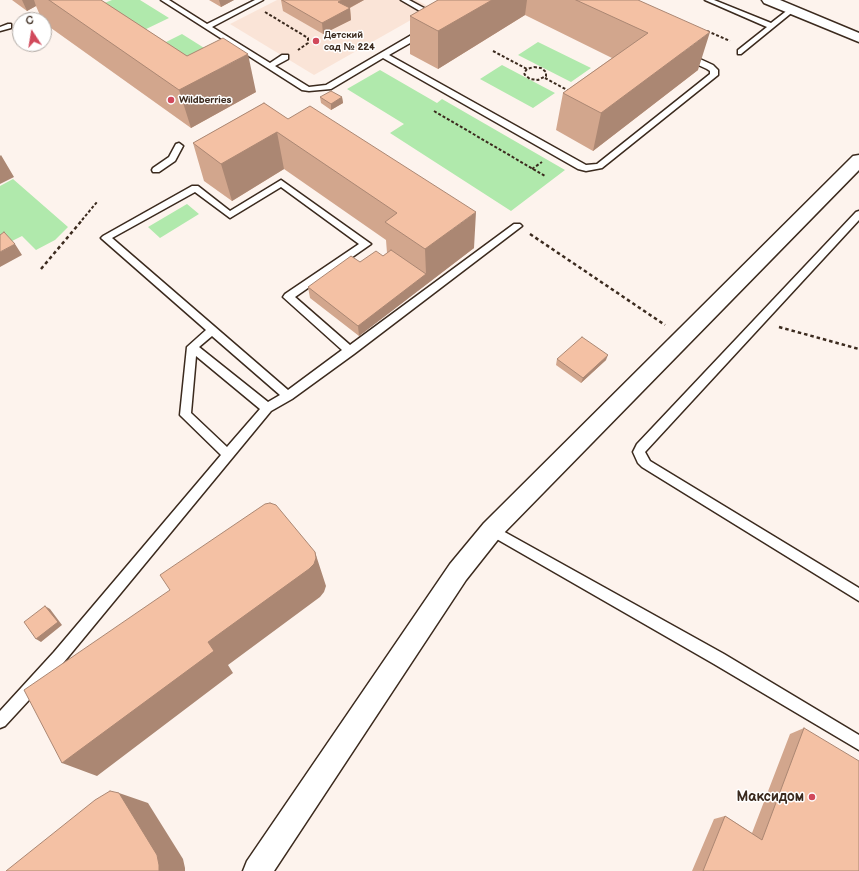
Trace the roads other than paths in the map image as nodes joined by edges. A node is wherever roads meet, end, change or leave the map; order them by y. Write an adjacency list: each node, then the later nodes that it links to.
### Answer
1 (164, 0): 11 (lane)
2 (260, 0): 6 (lane)
3 (404, 0): 16 (lane)
4 (708, 0): 10 (lane)
5 (769, 0): 8 (street)
6 (252, 4): 7 (lane); 11 (lane)
7 (260, 9)
8 (791, 10): 10 (lane); 13 (street)
9 (8, 26): 12 (lane)
10 (772, 26): 14 (lane)
11 (206, 27): 18 (lane)
12 (0, 29)
13 (859, 38)
14 (743, 50)
15 (681, 54): 16 (lane)
16 (383, 55): 18 (lane)
17 (285, 57): 18 (lane)
18 (269, 66)
19 (179, 146): 21 (lane)
20 (859, 160): 30 (street)
21 (156, 170)
22 (859, 214): 31 (lane)
23 (518, 226): 26 (lane)
24 (213, 330): 25 (lane); 26 (lane); 27 (lane)
25 (192, 347): 28 (lane); 29 (lane)
26 (350, 351): 27 (lane)
27 (288, 396): 28 (lane)
28 (267, 408): 29 (lane)
29 (228, 455): 32 (lane)
30 (492, 530): 33 (lane); 34 (street)
31 (859, 595)
32 (0, 721)
33 (859, 743)
34 (257, 871)

